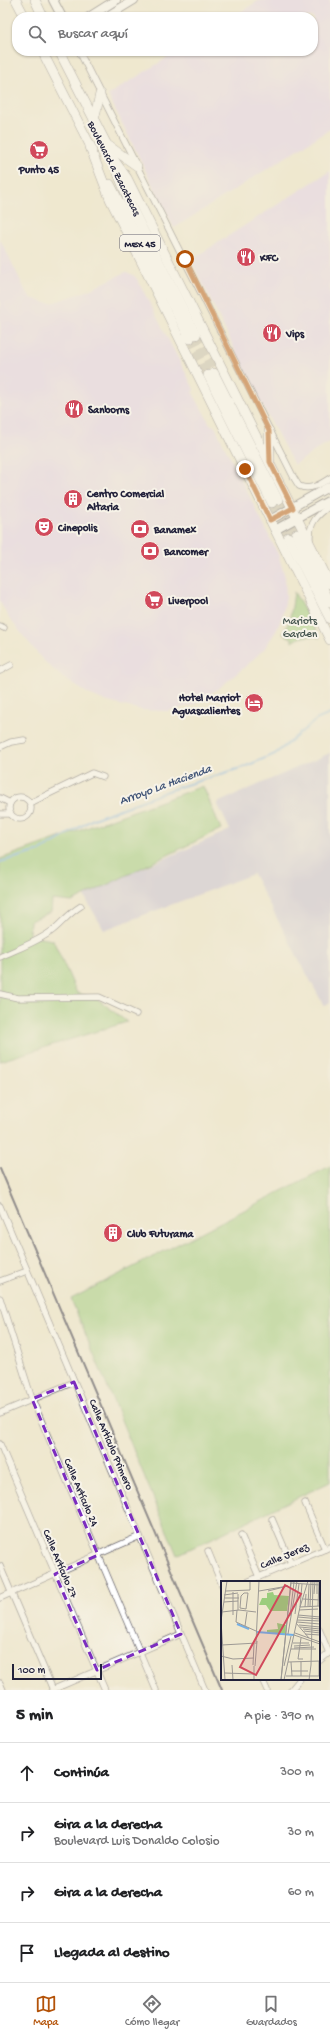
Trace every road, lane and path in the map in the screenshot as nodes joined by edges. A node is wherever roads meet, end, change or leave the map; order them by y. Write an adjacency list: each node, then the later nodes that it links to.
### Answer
1 (16, 0): 6 (main road)
2 (35, 0): 7 (main road)
3 (53, 0): 8 (main road)
4 (116, 0): 9 (main road)
5 (134, 0): 10 (main road)
6 (22, 12)
7 (41, 12)
8 (59, 12)
9 (100, 12)
10 (114, 12)
11 (44, 56): 17 (main road, Boulevard a Zacatecas / MEX 45)
12 (62, 56): 15 (main road, Boulevard a Zacatecas / MEX 45)
13 (81, 56): 14 (street)
14 (100, 94): 15 (main road); 19 (street)
15 (94, 120): 16 (main road, Boulevard a Zacatecas / MEX 45)
16 (106, 143): 18 (main road, Boulevard a Zacatecas / MEX 45); 19 (main road)
17 (90, 147): 18 (main road, Boulevard a Zacatecas / MEX 45); 30 (main road)
18 (112, 158): 22 (main road)
19 (137, 166): 21 (street)
20 (211, 374): 26 (main road)
21 (269, 431): 22 (main road); 23 (street)
22 (270, 462): 28 (main road)
23 (330, 478)
24 (330, 486): 28 (main road)
25 (330, 500): 29 (main road)
26 (275, 501)
27 (330, 506): 32 (street)
28 (293, 508): 29 (main road); 30 (main road)
29 (298, 519): 31 (main road); 32 (main road)
30 (270, 520): 31 (main road)
31 (275, 530): 36 (main road)
32 (310, 544): 33 (main road)
33 (330, 584)
34 (330, 602): 35 (main road)
35 (330, 619)
36 (330, 640)
37 (11, 665): 38 (street)
38 (0, 671)
39 (24, 740): 40 (street)
40 (0, 747)
41 (103, 778): 44 (street)
42 (0, 798): 43 (street)
43 (10, 803): 44 (street); 46 (street)
44 (30, 804): 46 (street)
45 (0, 814): 46 (street)
46 (10, 814)
47 (81, 906): 48 (street)
48 (0, 957)
49 (0, 994): 50 (street)
50 (136, 1014)
51 (0, 1206): 53 (street, Calle Artículo Primero)
52 (0, 1223): 53 (street)
53 (8, 1225): 54 (street, Calle Artículo Primero)
54 (27, 1271): 55 (street); 57 (street, Calle Artículo Primero)
55 (0, 1281)
56 (0, 1298): 58 (street, Calle Artículo 24)
57 (74, 1382): 58 (street); 64 (street, Calle Artículo Primero)
58 (32, 1399): 59 (street); 67 (street, Calle Artículo 24)
59 (0, 1414)
60 (0, 1444): 70 (street, Calle Artículo 27)
61 (305, 1503): 65 (street)
62 (272, 1519): 68 (street)
63 (241, 1535): 71 (street)
64 (140, 1536): 67 (street); 77 (street, Calle Artículo Primero)
65 (328, 1548): 68 (street, Calle Jerez)
66 (208, 1551): 73 (street)
67 (98, 1555): 70 (street); 78 (street, Calle Artículo 24)
68 (291, 1563): 71 (street, Calle Jerez)
69 (0, 1566): 74 (street)
70 (55, 1574): 74 (street); 81 (street, Calle Artículo 27)
71 (258, 1577): 72 (street, Calle Jerez)
72 (249, 1581)
73 (221, 1582)
74 (11, 1593): 75 (street); 86 (street)
75 (0, 1598)
76 (320, 1631): 79 (street)
77 (181, 1634): 78 (street); 89 (street, Calle Artículo Primero)
78 (139, 1652): 81 (street); 88 (street, Calle Artículo 24)
79 (329, 1652): 80 (street)
80 (320, 1661)
81 (97, 1670): 86 (street); 87 (street, Calle Artículo 27)
82 (262, 1680): 90 (street)
83 (299, 1680): 91 (street)
84 (0, 1683): 85 (street)
85 (3, 1690)
86 (53, 1690)
87 (105, 1690)
88 (156, 1690)
89 (205, 1690)
90 (267, 1690)
91 (291, 1690)

